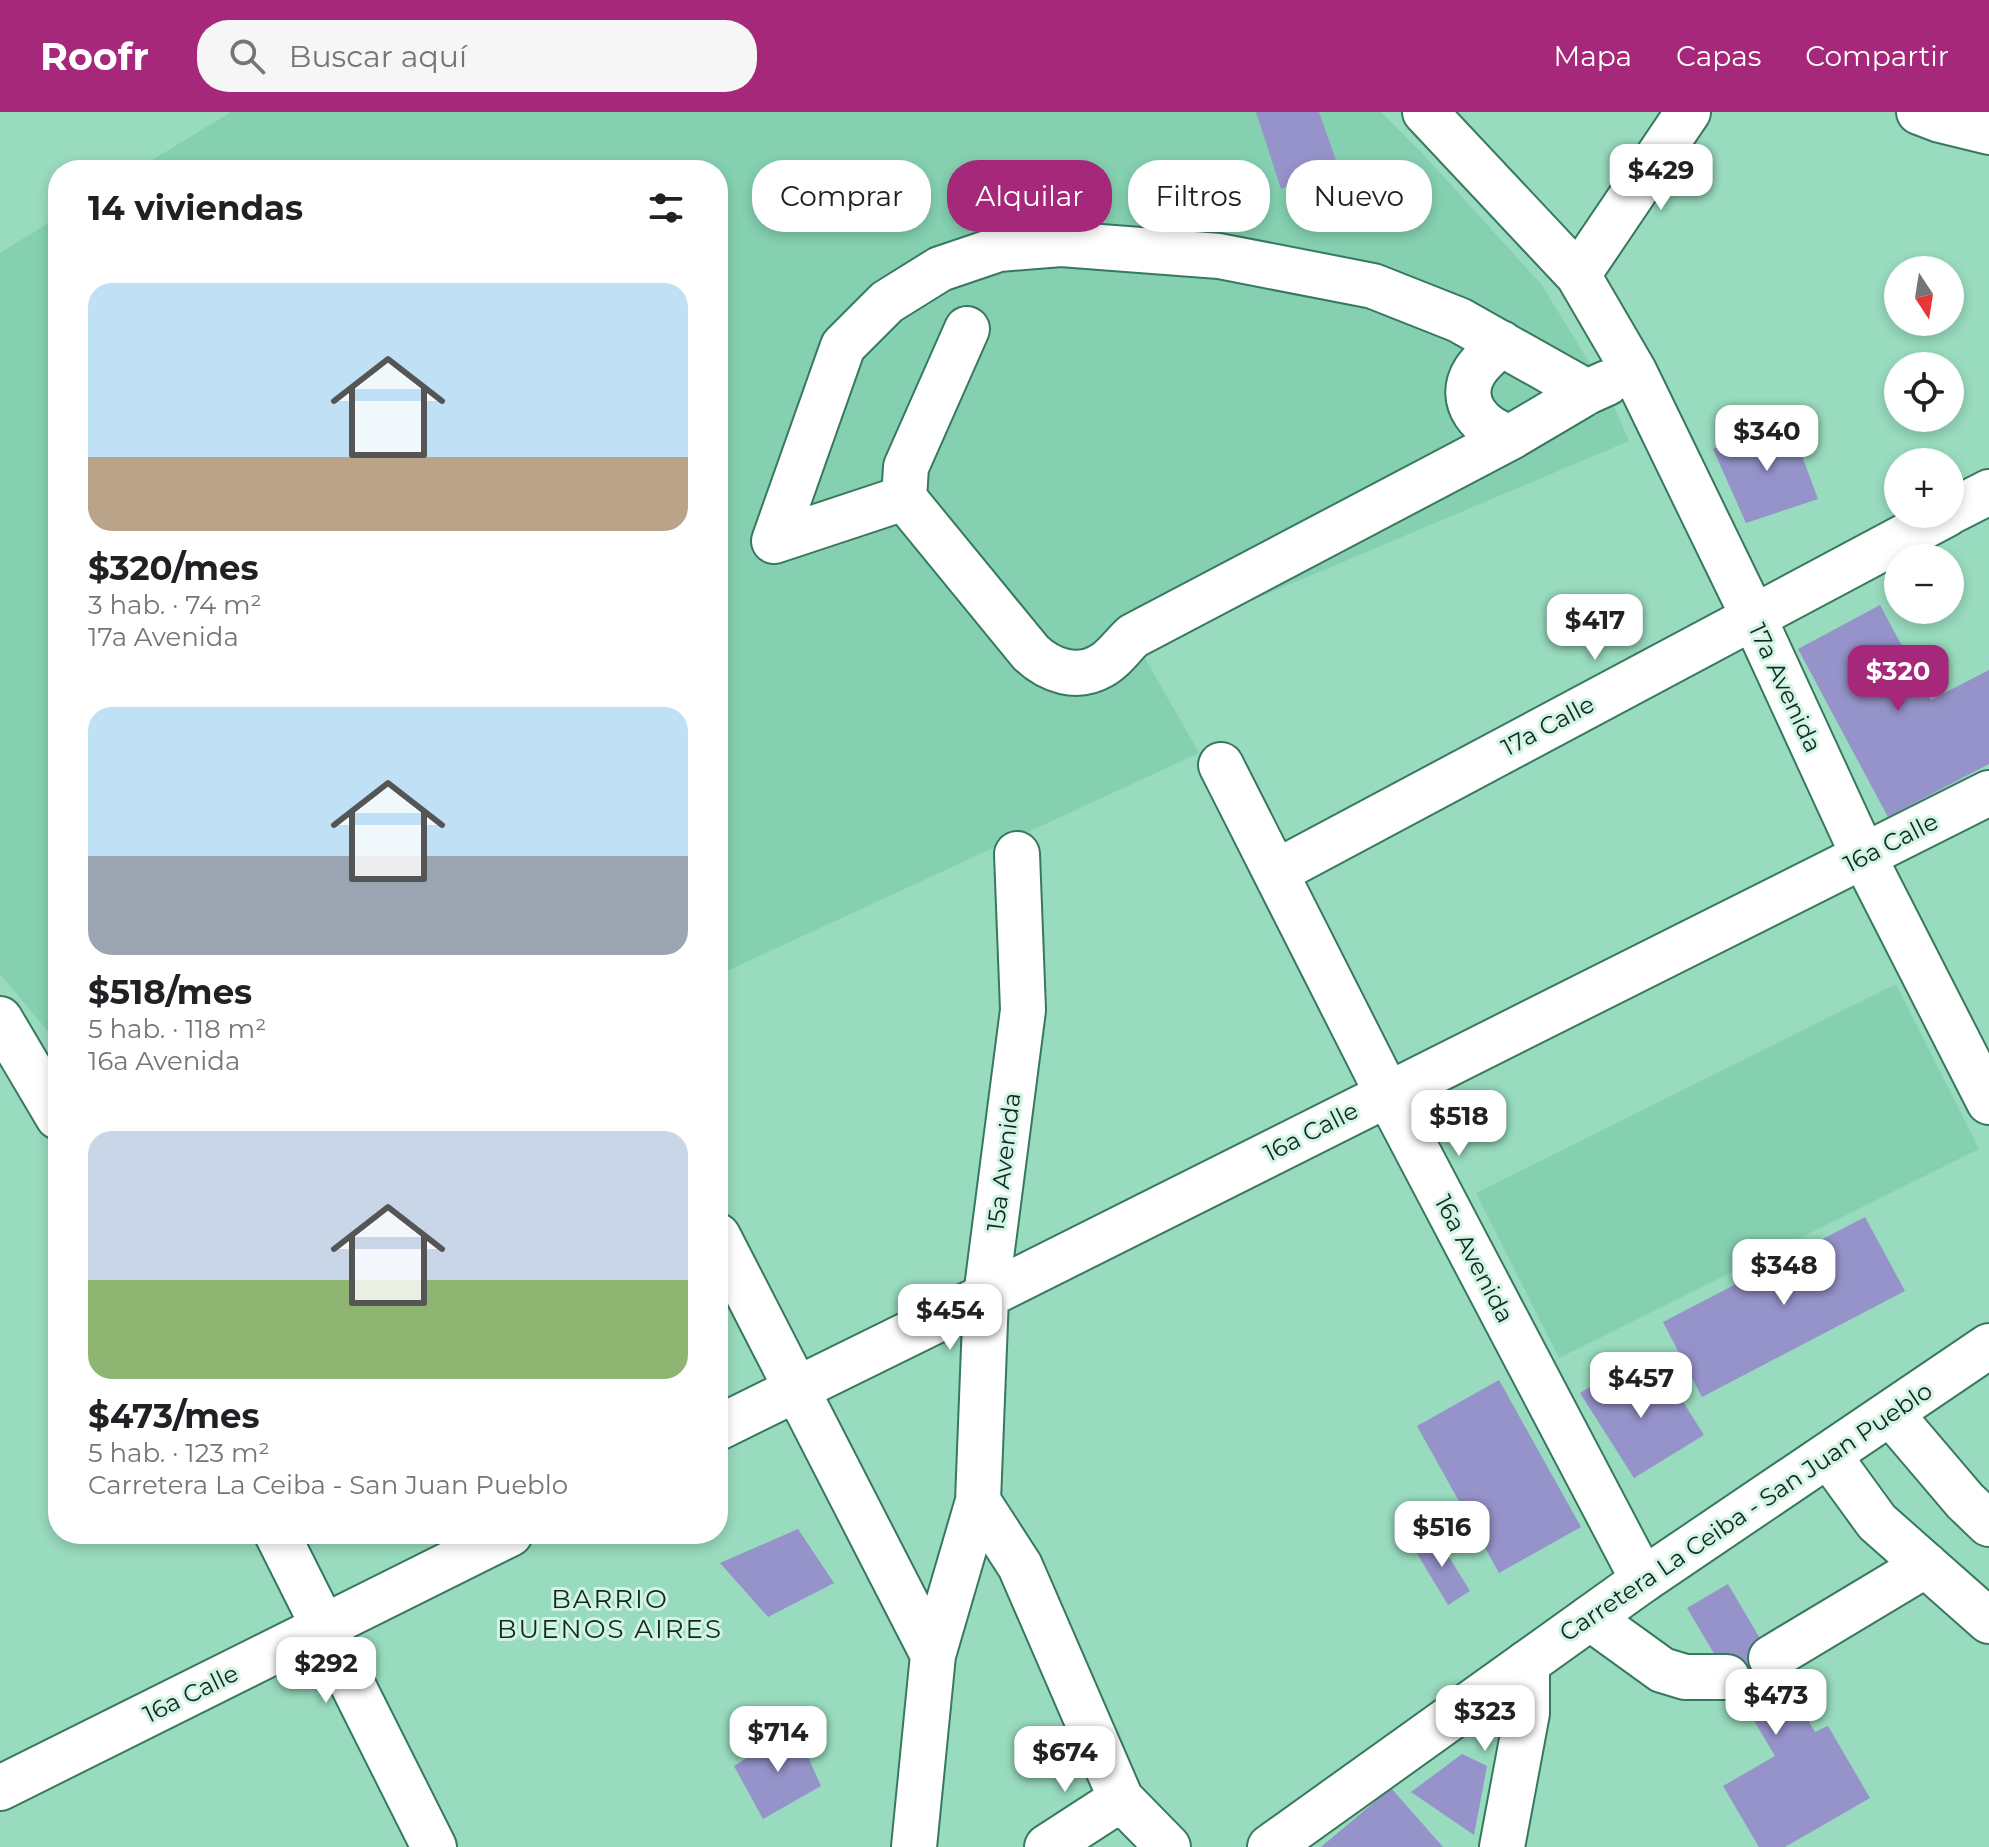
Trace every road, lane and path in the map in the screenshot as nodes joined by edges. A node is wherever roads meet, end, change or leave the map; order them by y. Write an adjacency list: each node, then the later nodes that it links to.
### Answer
1 (1425, 112): 5 (street, 17a Avenida)
2 (1688, 112): 5 (street)
3 (1934, 115): 4 (street)
4 (1989, 132)
5 (1578, 275): 8 (street, 17a Avenida)
6 (967, 329): 12 (street)
7 (1501, 343): 9 (street); 10 (street); 12 (street)
8 (1634, 371): 9 (street); 15 (street, 17a Avenida)
9 (1587, 392): 10 (street)
10 (1511, 437): 12 (street)
11 (1989, 492): 13 (street, 17a Calle)
12 (904, 498)
13 (1964, 505)
14 (1920, 528): 15 (street, 17a Calle)
15 (1753, 616): 19 (street, 17a Avenida); 20 (street, 17a Calle)
16 (1221, 765): 20 (street, 16a Avenida)
17 (1989, 793): 19 (street, 16a Calle)
18 (1017, 854): 26 (street, 15a Avenida)
19 (1864, 857): 22 (street, 16a Calle); 24 (street, 17a Avenida)
20 (1276, 872): 22 (street, 16a Avenida)
21 (0, 1019): 23 (street)
22 (1387, 1093): 26 (street, 16a Calle); 37 (street, 16a Avenida)
23 (48, 1100)
24 (1989, 1102)
25 (728, 1255): 28 (street)
26 (986, 1296): 28 (street, 16a Calle); 32 (street, 15a Avenida)
27 (1989, 1346): 29 (street, Carretera La Ceiba - San Juan Pueblo)
28 (796, 1388): 30 (street, 16a Calle); 41 (street)
29 (1891, 1414): 31 (street, Carretera La Ceiba - San Juan Pueblo); 33 (street)
30 (728, 1423)
31 (1829, 1456): 36 (street); 37 (street, Carretera La Ceiba - San Juan Pueblo)
32 (978, 1501): 41 (street, 15a Avenida); 46 (street)
33 (1989, 1524)
34 (282, 1544): 40 (street)
35 (490, 1544): 40 (street, 16a Calle)
36 (1926, 1565): 39 (street); 42 (street)
37 (1643, 1580): 38 (street, Carretera La Ceiba - San Juan Pueblo)
38 (1590, 1618): 43 (street, Carretera La Ceiba - San Juan Pueblo); 44 (street)
39 (1989, 1621)
40 (326, 1628): 45 (street, 16a Calle); 47 (street)
41 (933, 1655): 48 (street, 15a Avenida)
42 (1771, 1658)
43 (1527, 1663): 51 (street, Carretera La Ceiba - San Juan Pueblo); 52 (street)
44 (1727, 1677)
45 (0, 1788)
46 (1121, 1799): 49 (street); 50 (street)
47 (434, 1847)
48 (914, 1847)
49 (1047, 1847)
50 (1168, 1847)
51 (1270, 1847)
52 (1502, 1847)

